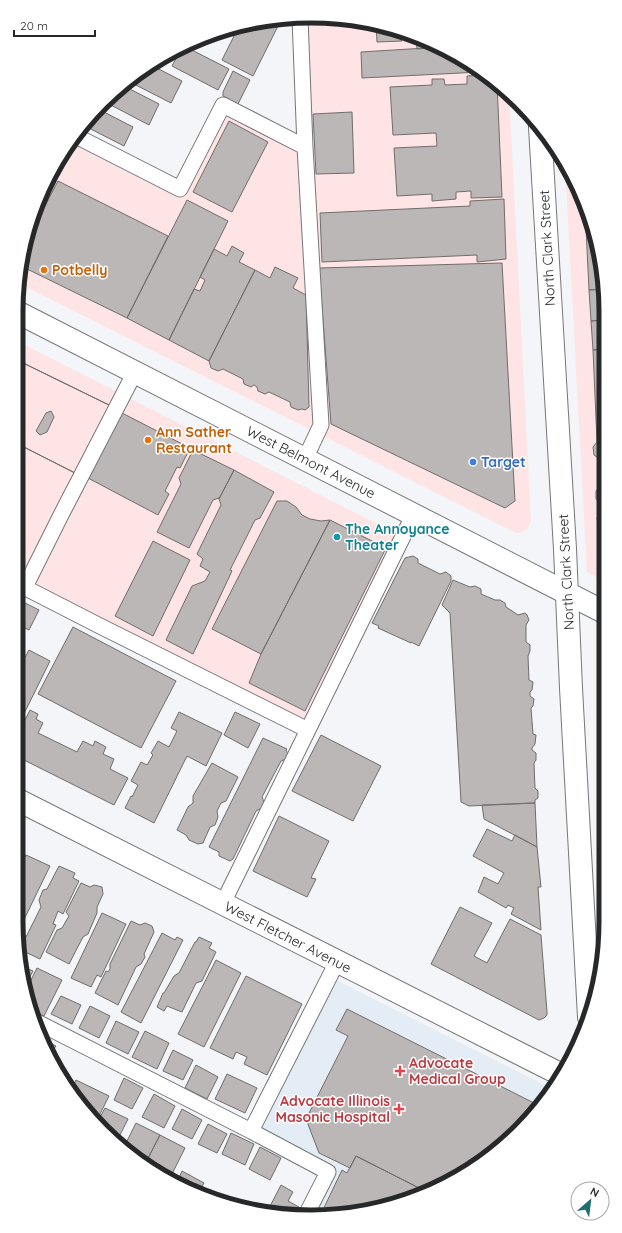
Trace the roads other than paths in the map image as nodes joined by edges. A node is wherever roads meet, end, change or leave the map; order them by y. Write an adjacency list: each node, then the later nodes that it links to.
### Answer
1 (300, 24): 4 (lane)
2 (541, 138): 11 (main road, North Clark Street)
3 (81, 139): 4 (lane)
4 (305, 147): 7 (lane)
5 (23, 315): 6 (main road, West Belmont Avenue)
6 (135, 372): 7 (main road, West Belmont Avenue); 9 (lane)
7 (306, 459): 8 (main road, West Belmont Avenue)
8 (414, 514): 11 (main road, West Belmont Avenue); 13 (lane)
9 (23, 582)
10 (23, 586): 13 (lane)
11 (567, 592): 12 (main road, West Belmont Avenue); 17 (main road, North Clark Street)
12 (599, 609)
13 (308, 730): 15 (lane)
14 (23, 803): 15 (main road, West Fletcher Avenue)
15 (223, 903): 16 (main road, West Fletcher Avenue)
16 (337, 962): 19 (main road, West Fletcher Avenue); 20 (lane)
17 (588, 1000)
18 (42, 1025): 20 (lane)
19 (556, 1072)
20 (251, 1131): 21 (lane)
21 (309, 1210)

